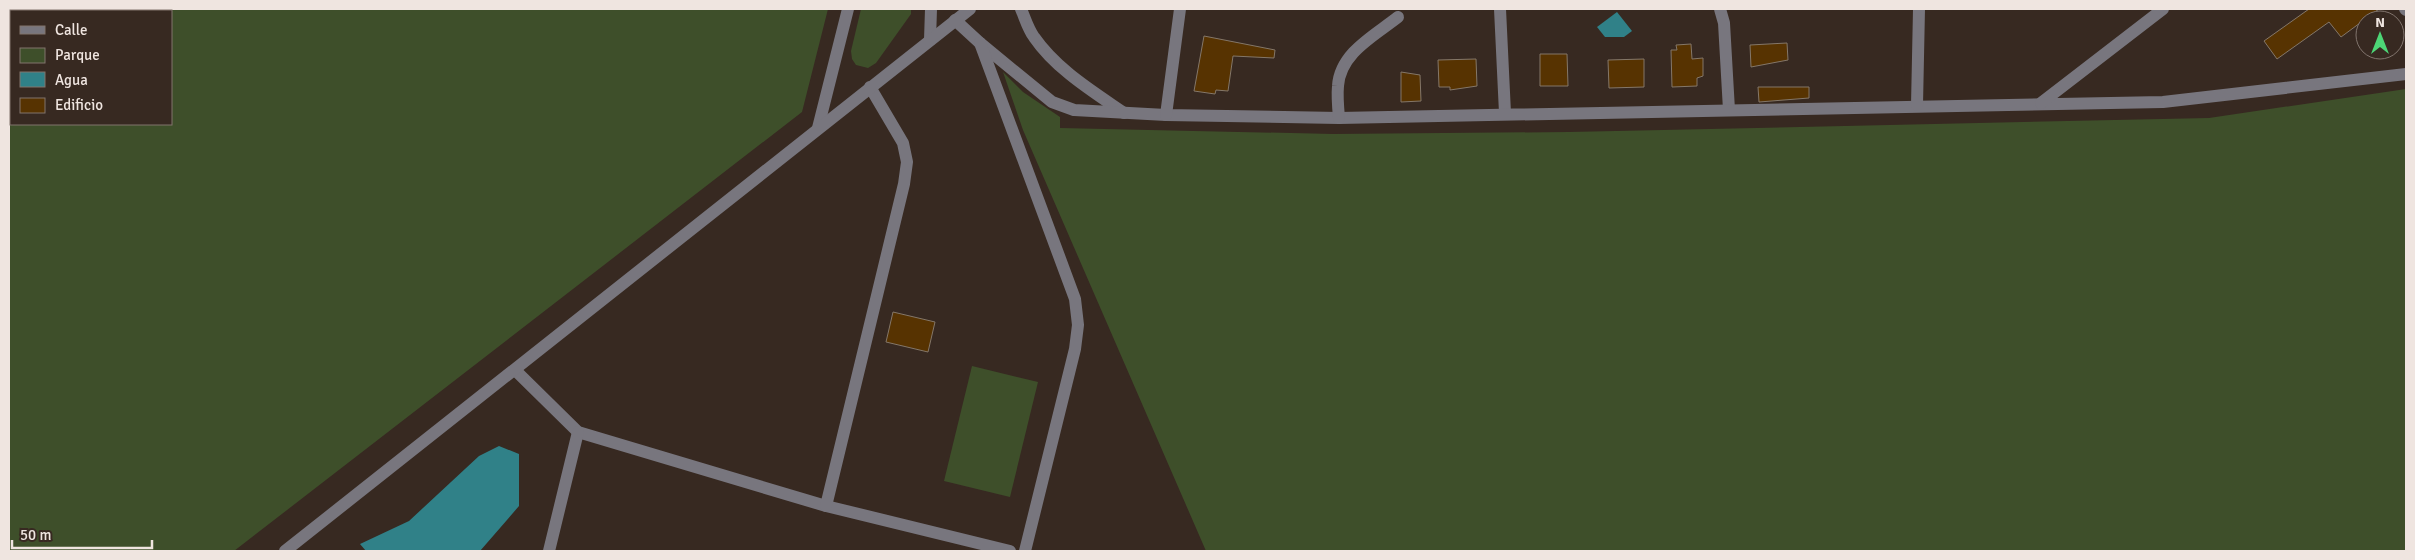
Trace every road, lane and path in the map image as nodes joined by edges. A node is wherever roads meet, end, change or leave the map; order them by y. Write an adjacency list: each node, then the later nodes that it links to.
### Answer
1 (848, 9): 22 (street)
2 (931, 9): 11 (street)
3 (1021, 9): 18 (street)
4 (1180, 9): 20 (street)
5 (1500, 9): 19 (street)
6 (1720, 9): 17 (street)
7 (1919, 9): 16 (street)
8 (2163, 9): 15 (street)
9 (963, 13): 11 (street); 12 (street)
10 (1398, 17): 21 (street)
11 (930, 40): 14 (street)
12 (980, 43): 18 (street); 29 (street)
13 (2406, 74): 15 (street)
14 (870, 87): 22 (street); 25 (street)
15 (2041, 104): 16 (street)
16 (1917, 105): 17 (street)
17 (1729, 110): 19 (street)
18 (1124, 113): 20 (street)
19 (1505, 113): 21 (street)
20 (1166, 115): 21 (street)
21 (1339, 118)
22 (818, 128): 23 (street)
23 (515, 370): 24 (street); 26 (street)
24 (578, 432): 25 (street); 27 (street)
25 (826, 506): 28 (street)
26 (285, 551)
27 (549, 551)
28 (1010, 551)
29 (1025, 551)

